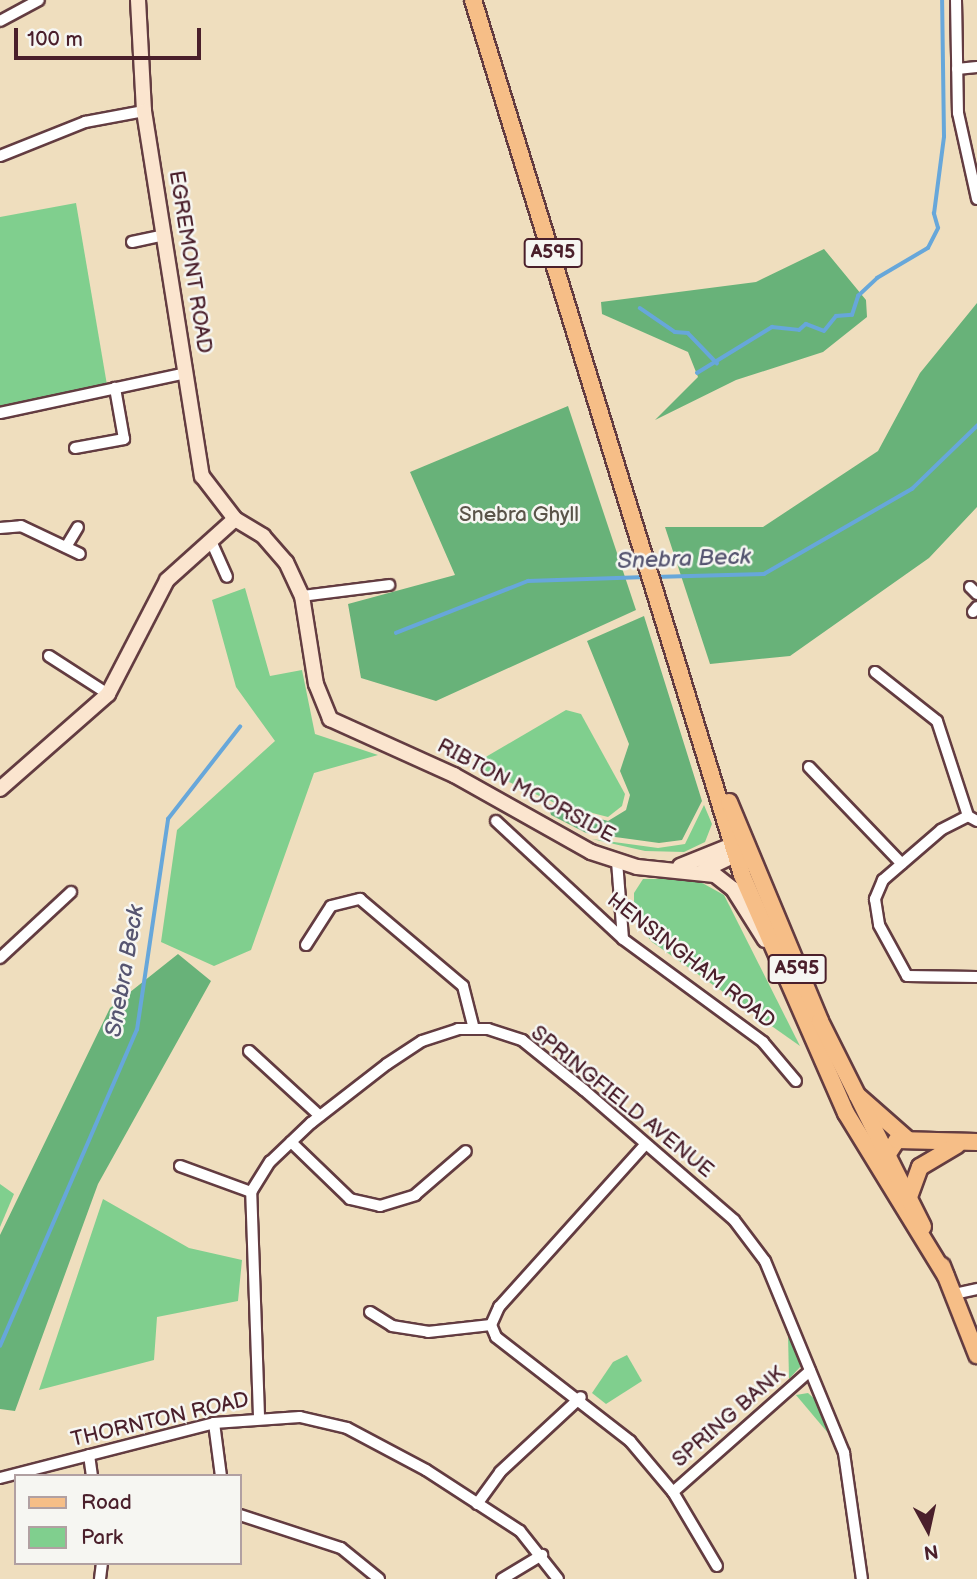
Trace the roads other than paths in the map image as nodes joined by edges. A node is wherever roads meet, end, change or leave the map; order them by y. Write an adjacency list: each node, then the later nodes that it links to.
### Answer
1 (40, 0): 5 (street)
2 (138, 0): 8 (main road, EGREMONT ROAD)
3 (473, 0): 33 (main road, A595)
4 (956, 0): 7 (street)
5 (0, 21)
6 (977, 67): 7 (street)
7 (957, 69): 10 (street)
8 (144, 111): 9 (street); 11 (main road, EGREMONT ROAD)
9 (0, 156)
10 (977, 199)
11 (165, 236): 12 (street); 13 (main road, EGREMONT ROAD)
12 (132, 242)
13 (186, 373): 14 (street); 17 (main road, EGREMONT ROAD)
14 (115, 388): 15 (street); 16 (street)
15 (0, 413)
16 (75, 448)
17 (235, 519): 20 (main road); 25 (main road)
18 (78, 527): 21 (street)
19 (0, 528): 21 (street)
20 (211, 541): 23 (street); 28 (main road)
21 (66, 547): 22 (street)
22 (80, 554)
23 (227, 577)
24 (389, 585): 25 (street)
25 (302, 596): 34 (main road, RIBTON MOORSIDE)
26 (49, 656): 28 (street)
27 (874, 672): 31 (street)
28 (108, 694): 30 (main road)
29 (809, 767): 35 (street)
30 (0, 789)
31 (973, 818): 35 (street)
32 (496, 821): 39 (street, HENSINGHAM ROAD)
33 (738, 848): 36 (main road); 37 (main road); 42 (main road, A595); 47 (main road, A595)
34 (617, 861): 36 (main road, RIBTON MOORSIDE); 39 (street)
35 (902, 864): 43 (street)
36 (676, 868): 37 (main road, RIBTON MOORSIDE)
37 (704, 870): 42 (main road)
38 (71, 892): 41 (street)
39 (623, 939): 46 (street, HENSINGHAM ROAD)
40 (306, 945): 44 (street)
41 (0, 958)
42 (778, 962): 50 (main road, HENSINGHAM ROAD / A595)
43 (977, 976)
44 (474, 1030): 48 (street, SPRINGFIELD AVENUE); 53 (street, SPRINGFIELD AVENUE)
45 (249, 1051): 48 (street)
46 (796, 1081)
47 (857, 1095): 49 (main road); 55 (main road, A595)
48 (320, 1116): 51 (street, SPRINGFIELD AVENUE)
49 (907, 1139): 54 (main road); 55 (main road)
50 (862, 1140): 55 (main road); 58 (main road, HENSINGHAM ROAD / A595)
51 (291, 1142): 56 (street); 59 (street, SPRINGFIELD AVENUE)
52 (970, 1142): 54 (main road); 60 (main road)
53 (646, 1143): 65 (street); 67 (street, SPRINGFIELD AVENUE)
54 (940, 1143): 55 (main road)
55 (885, 1147): 58 (main road); 60 (main road, A595)
56 (466, 1152)
57 (180, 1166): 59 (street)
58 (882, 1175): 61 (main road, HENSINGHAM ROAD / A595)
59 (251, 1192): 69 (street)
60 (909, 1197): 61 (main road, A595)
61 (946, 1276): 63 (main road, A595)
62 (977, 1289): 63 (street)
63 (954, 1294): 66 (main road, A595)
64 (370, 1312): 65 (street)
65 (491, 1325): 68 (street)
66 (977, 1355)
67 (810, 1371): 75 (street, SPRING BANK); 83 (street, SPRINGFIELD AVENUE)
68 (581, 1397): 75 (street); 76 (street)
69 (260, 1416): 70 (street, THORNTON ROAD); 76 (street, THORNTON ROAD)
70 (215, 1423): 71 (street, THORNTON ROAD); 74 (street)
71 (89, 1455): 72 (street, THORNTON ROAD); 73 (street)
72 (15, 1474)
73 (92, 1474)
74 (221, 1474)
75 (673, 1492): 79 (street)
76 (477, 1504): 78 (street, THORNTON ROAD)
77 (242, 1516): 80 (street)
78 (542, 1555): 81 (street); 82 (street, THORNTON ROAD)
79 (717, 1566)
80 (379, 1579)
81 (502, 1579)
82 (558, 1579)
83 (862, 1579)

